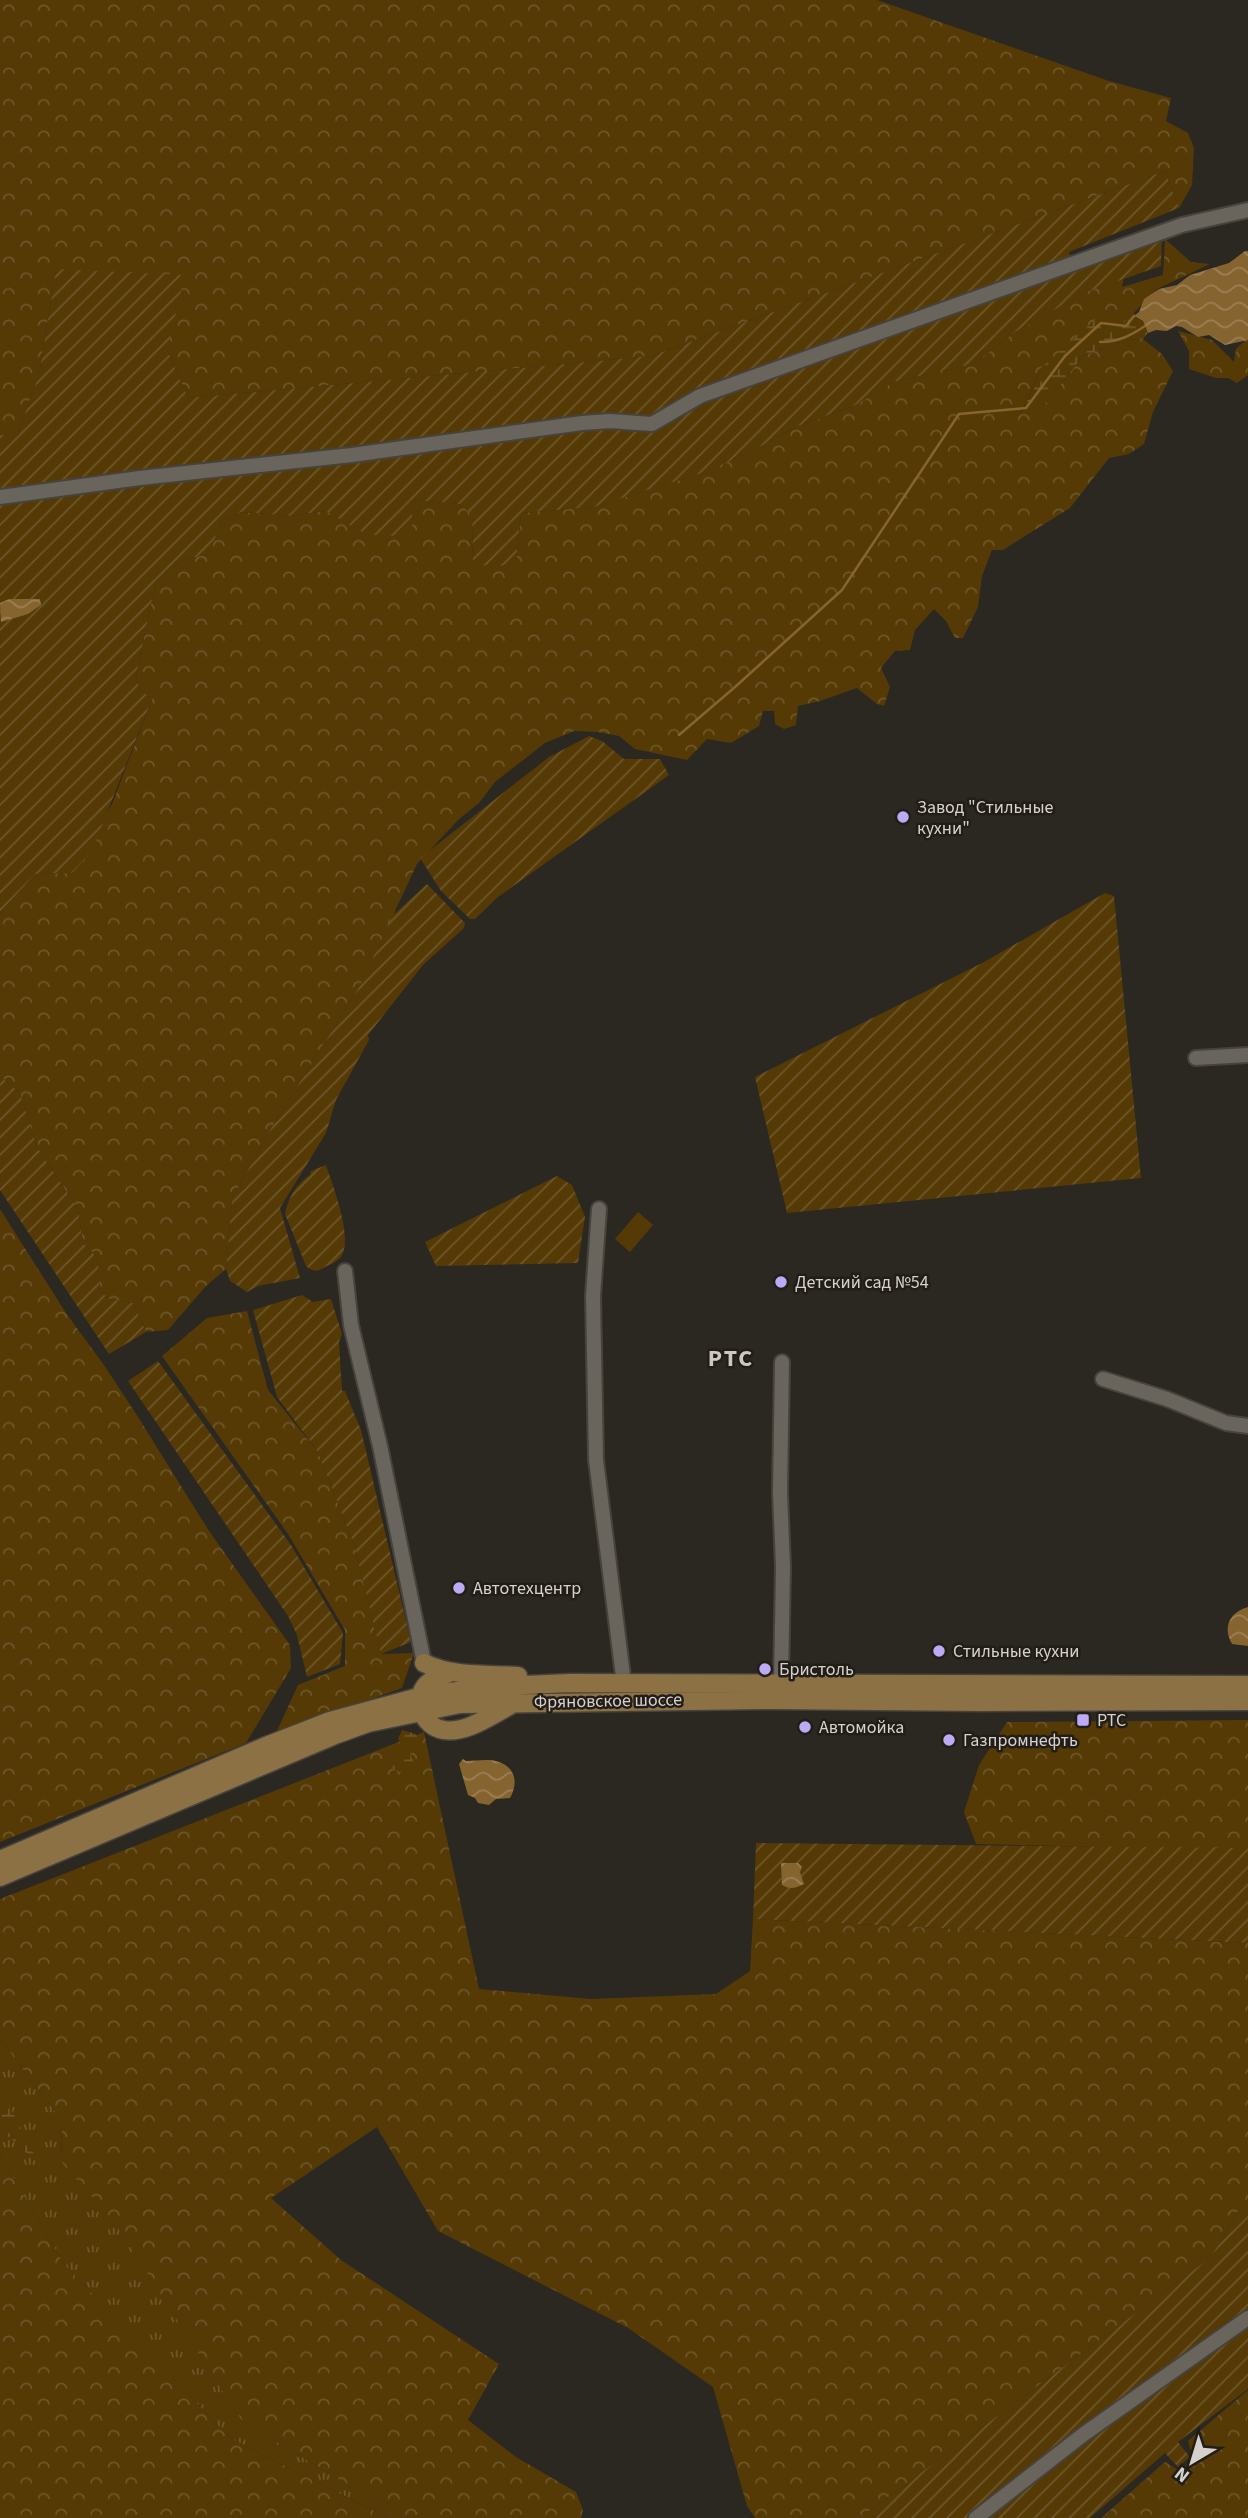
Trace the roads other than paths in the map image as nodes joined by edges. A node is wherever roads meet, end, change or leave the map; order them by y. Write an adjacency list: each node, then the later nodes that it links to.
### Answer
1 (1248, 209): 2 (street)
2 (0, 497)
3 (1248, 1055): 4 (street)
4 (1196, 1058)
5 (598, 1209): 14 (street)
6 (345, 1271): 10 (street)
7 (782, 1363): 12 (street)
8 (1103, 1379): 9 (street)
9 (1248, 1426)
10 (424, 1663): 11 (main road); 17 (main road); 18 (main road)
11 (452, 1672): 13 (main road); 18 (main road)
12 (781, 1683): 14 (main road, Фряновское шоссе); 15 (main road, Фряновское шоссе)
13 (570, 1684): 14 (main road, Фряновское шоссе); 18 (main road, Фряновское шоссе)
14 (624, 1684)
15 (1248, 1685)
16 (1248, 1700): 18 (main road, Фряновское шоссе)
17 (388, 1704): 18 (main road, Фряновское шоссе); 19 (main road, Фряновское шоссе)
18 (421, 1704): 20 (main road, Фряновское шоссе)
19 (0, 1860)
20 (0, 1877)
21 (1248, 2318): 22 (street)
22 (976, 2518)

